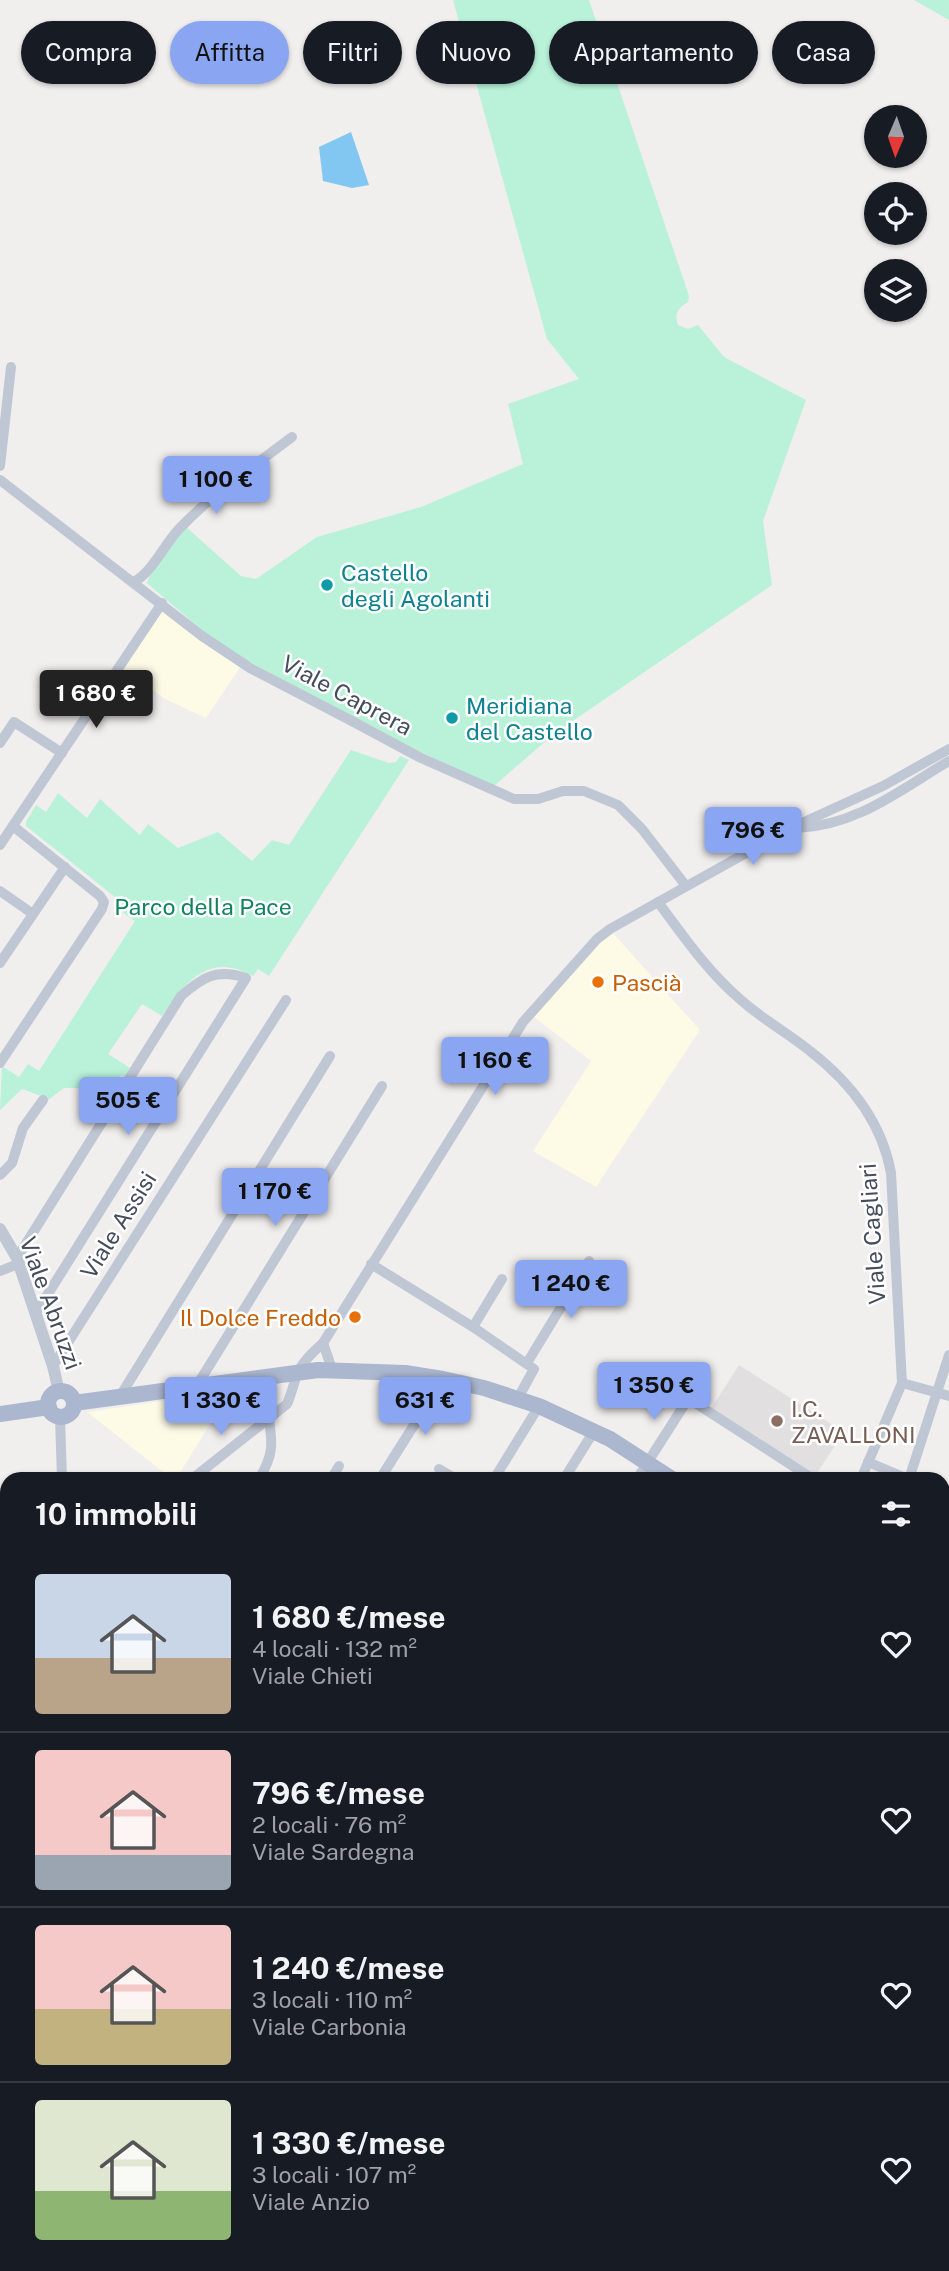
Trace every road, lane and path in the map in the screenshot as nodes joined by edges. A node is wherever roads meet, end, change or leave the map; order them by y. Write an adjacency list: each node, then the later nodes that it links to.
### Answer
1 (11, 367): 3 (street)
2 (292, 437): 5 (street)
3 (0, 466)
4 (0, 480): 5 (street, Viale Caprera)
5 (134, 582): 6 (street, Viale Caprera)
6 (162, 603): 9 (street); 15 (street, Viale Caprera)
7 (0, 743): 9 (street)
8 (949, 749): 12 (street)
9 (62, 753): 11 (street)
10 (949, 761): 12 (street)
11 (13, 826): 13 (street); 14 (street)
12 (791, 828): 15 (street)
13 (1, 840)
14 (65, 867): 18 (street); 22 (street)
15 (686, 886): 17 (street)
16 (0, 891): 18 (street)
17 (658, 902): 29 (street); 41 (street, Viale Cagliari)
18 (33, 914): 19 (street)
19 (0, 963)
20 (286, 1000): 37 (street, Viale Assisi)
21 (330, 1056): 47 (street)
22 (0, 1063)
23 (382, 1086): 43 (street)
24 (43, 1100): 25 (street)
25 (0, 1175)
26 (0, 1229): 27 (street, Viale Abruzzi)
27 (18, 1261): 30 (street); 32 (street, Viale Abruzzi); 32 (street)
28 (589, 1261): 36 (street)
29 (371, 1264): 33 (street); 34 (street)
30 (0, 1271)
31 (502, 1279): 33 (street)
32 (36, 1313): 37 (street, Viale Abruzzi)
33 (473, 1327): 36 (street)
34 (323, 1343): 38 (street); 39 (street)
35 (948, 1355): 45 (street)
36 (527, 1363): 48 (street)
37 (53, 1366): 44 (street, Viale Abruzzi)
38 (332, 1369): 39 (main road); 40 (main road)
39 (298, 1372): 43 (main road); 54 (street)
40 (443, 1378): 48 (main road); 64 (street)
41 (902, 1382): 45 (street); 57 (street, Viale Cagliari)
42 (666, 1384): 49 (street)
43 (196, 1387): 47 (main road)
44 (59, 1392): 50 (main road); 52 (main road)
45 (937, 1393): 46 (street); 73 (street)
46 (949, 1396)
47 (119, 1398): 50 (main road)
48 (518, 1398): 51 (main road)
49 (688, 1399): 56 (street); 70 (street)
50 (74, 1404): 52 (main road)
51 (539, 1406): 55 (main road); 66 (street)
52 (55, 1412): 53 (main road); 60 (street)
53 (0, 1414)
54 (269, 1420): 61 (street); 62 (street)
55 (594, 1431): 56 (main road); 67 (street)
56 (647, 1462): 68 (street); 69 (main road)
57 (869, 1462): 71 (street, Viale Cagliari); 72 (street)
58 (339, 1466): 63 (street)
59 (439, 1469): 65 (street)
60 (61, 1472)
61 (201, 1472)
62 (263, 1472)
63 (335, 1472)
64 (384, 1472)
65 (444, 1472)
66 (498, 1472)
67 (568, 1472)
68 (641, 1472)
69 (662, 1472)
70 (802, 1472)
71 (864, 1472)
72 (893, 1472)
73 (911, 1472)

